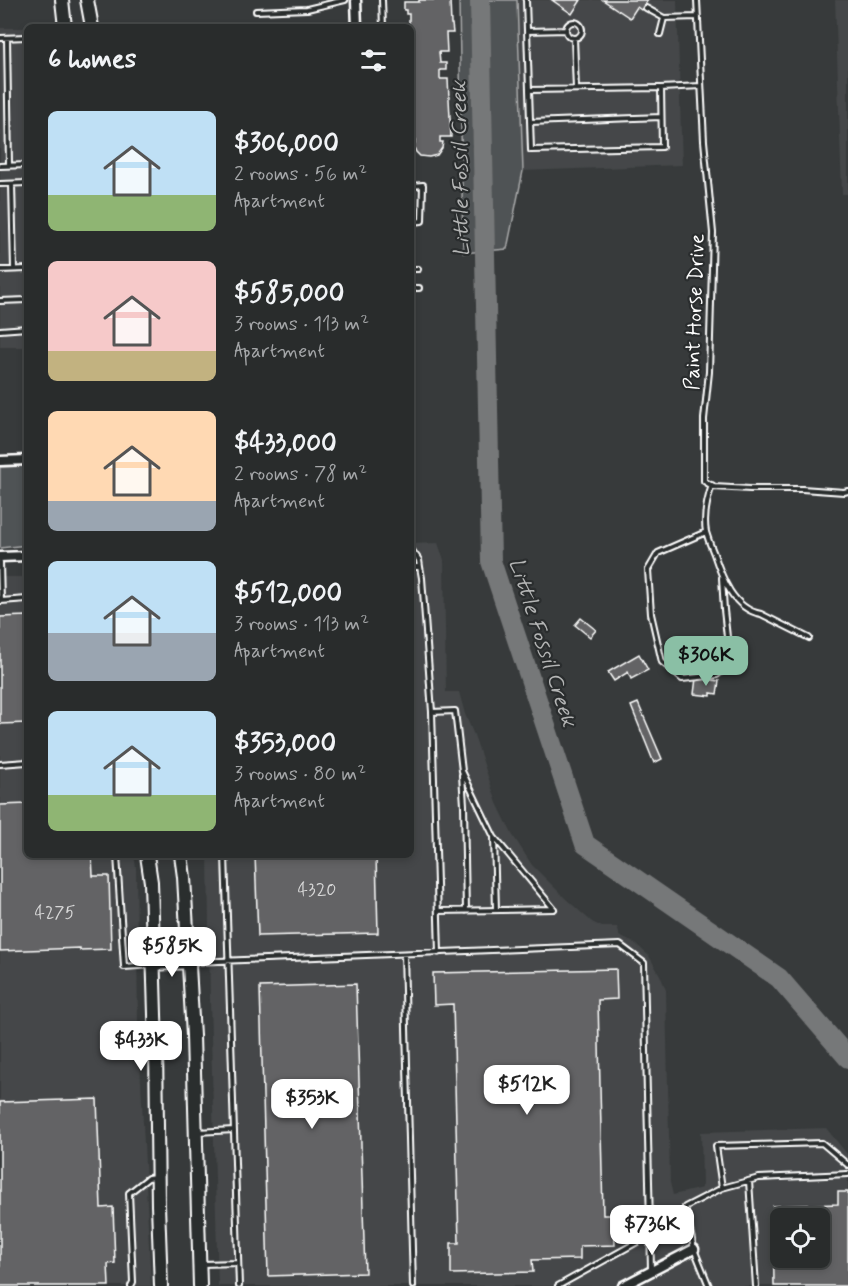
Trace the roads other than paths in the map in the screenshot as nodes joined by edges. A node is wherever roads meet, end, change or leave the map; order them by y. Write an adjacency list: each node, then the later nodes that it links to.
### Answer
1 (62, 0): 12 (main road)
2 (87, 0): 13 (main road)
3 (345, 0): 9 (lane)
4 (356, 0): 14 (street)
5 (382, 0): 15 (lane)
6 (526, 0): 17 (lane)
7 (697, 0): 10 (lane, Paint Horse Drive)
8 (646, 8): 11 (lane)
9 (256, 11)
10 (697, 17): 11 (lane); 23 (lane, Paint Horse Drive)
11 (664, 18): 18 (lane)
12 (65, 24)
13 (91, 24)
14 (357, 24)
15 (383, 24)
16 (566, 30): 17 (lane); 22 (lane); 22 (lane)
17 (527, 32): 26 (lane)
18 (660, 34)
19 (24, 37): 21 (lane)
20 (0, 38): 21 (lane)
21 (7, 38): 29 (lane)
22 (574, 38): 25 (lane)
23 (701, 86): 24 (lane); 50 (lane, Paint Horse Drive)
24 (661, 88): 25 (lane); 27 (lane)
25 (576, 89): 26 (lane)
26 (529, 90): 28 (lane)
27 (662, 117): 28 (lane); 28 (lane)
28 (530, 122)
29 (9, 165): 30 (lane); 31 (lane)
30 (24, 165)
31 (0, 166)
32 (24, 183): 34 (lane)
33 (0, 184): 34 (lane)
34 (12, 184): 38 (lane)
35 (414, 186): 36 (lane)
36 (414, 222)
37 (418, 268): 40 (lane)
38 (14, 269): 39 (lane); 41 (lane)
39 (24, 269)
40 (414, 269)
41 (0, 270)
42 (414, 288): 43 (lane)
43 (419, 288)
44 (24, 300): 45 (lane)
45 (0, 301)
46 (24, 328): 47 (lane)
47 (0, 330)
48 (24, 460): 49 (street)
49 (0, 461)
50 (712, 485): 51 (lane); 52 (lane)
51 (848, 491)
52 (706, 532): 58 (lane); 58 (lane)
53 (414, 554): 57 (lane)
54 (24, 556): 55 (street)
55 (0, 560): 59 (lane)
56 (414, 567): 57 (lane)
57 (420, 567): 61 (lane)
58 (722, 578): 60 (lane)
59 (24, 599)
60 (809, 638)
61 (432, 712): 64 (lane); 71 (lane)
62 (24, 762): 63 (lane)
63 (0, 764)
64 (462, 771): 65 (lane); 72 (lane)
65 (494, 837): 70 (lane); 70 (lane)
66 (117, 858): 77 (lane)
67 (147, 858): 77 (main road)
68 (181, 858): 76 (main road)
69 (225, 858): 75 (lane)
70 (496, 910): 72 (lane)
71 (438, 911): 72 (lane); 73 (lane)
72 (466, 911)
73 (439, 953): 74 (lane); 85 (lane)
74 (404, 954): 75 (lane); 94 (lane)
75 (229, 960): 76 (lane); 78 (lane)
76 (189, 962): 77 (main road); 79 (main road)
77 (153, 964): 82 (main road)
78 (234, 1130): 79 (lane); 87 (lane)
79 (196, 1132): 88 (main road)
80 (848, 1165): 84 (lane)
81 (848, 1174): 83 (lane)
82 (158, 1176): 90 (lane); 91 (main road)
83 (749, 1181): 84 (lane); 98 (lane)
84 (722, 1188): 86 (lane)
85 (650, 1235): 89 (lane); 95 (lane)
86 (694, 1250): 89 (street); 97 (lane)
87 (238, 1263): 88 (lane); 93 (lane)
88 (200, 1264): 92 (main road)
89 (651, 1272): 96 (street)
90 (131, 1286)
91 (161, 1286)
92 (200, 1286)
93 (239, 1286)
94 (413, 1286)
95 (558, 1286)
96 (623, 1286)
97 (709, 1286)
98 (756, 1286)

